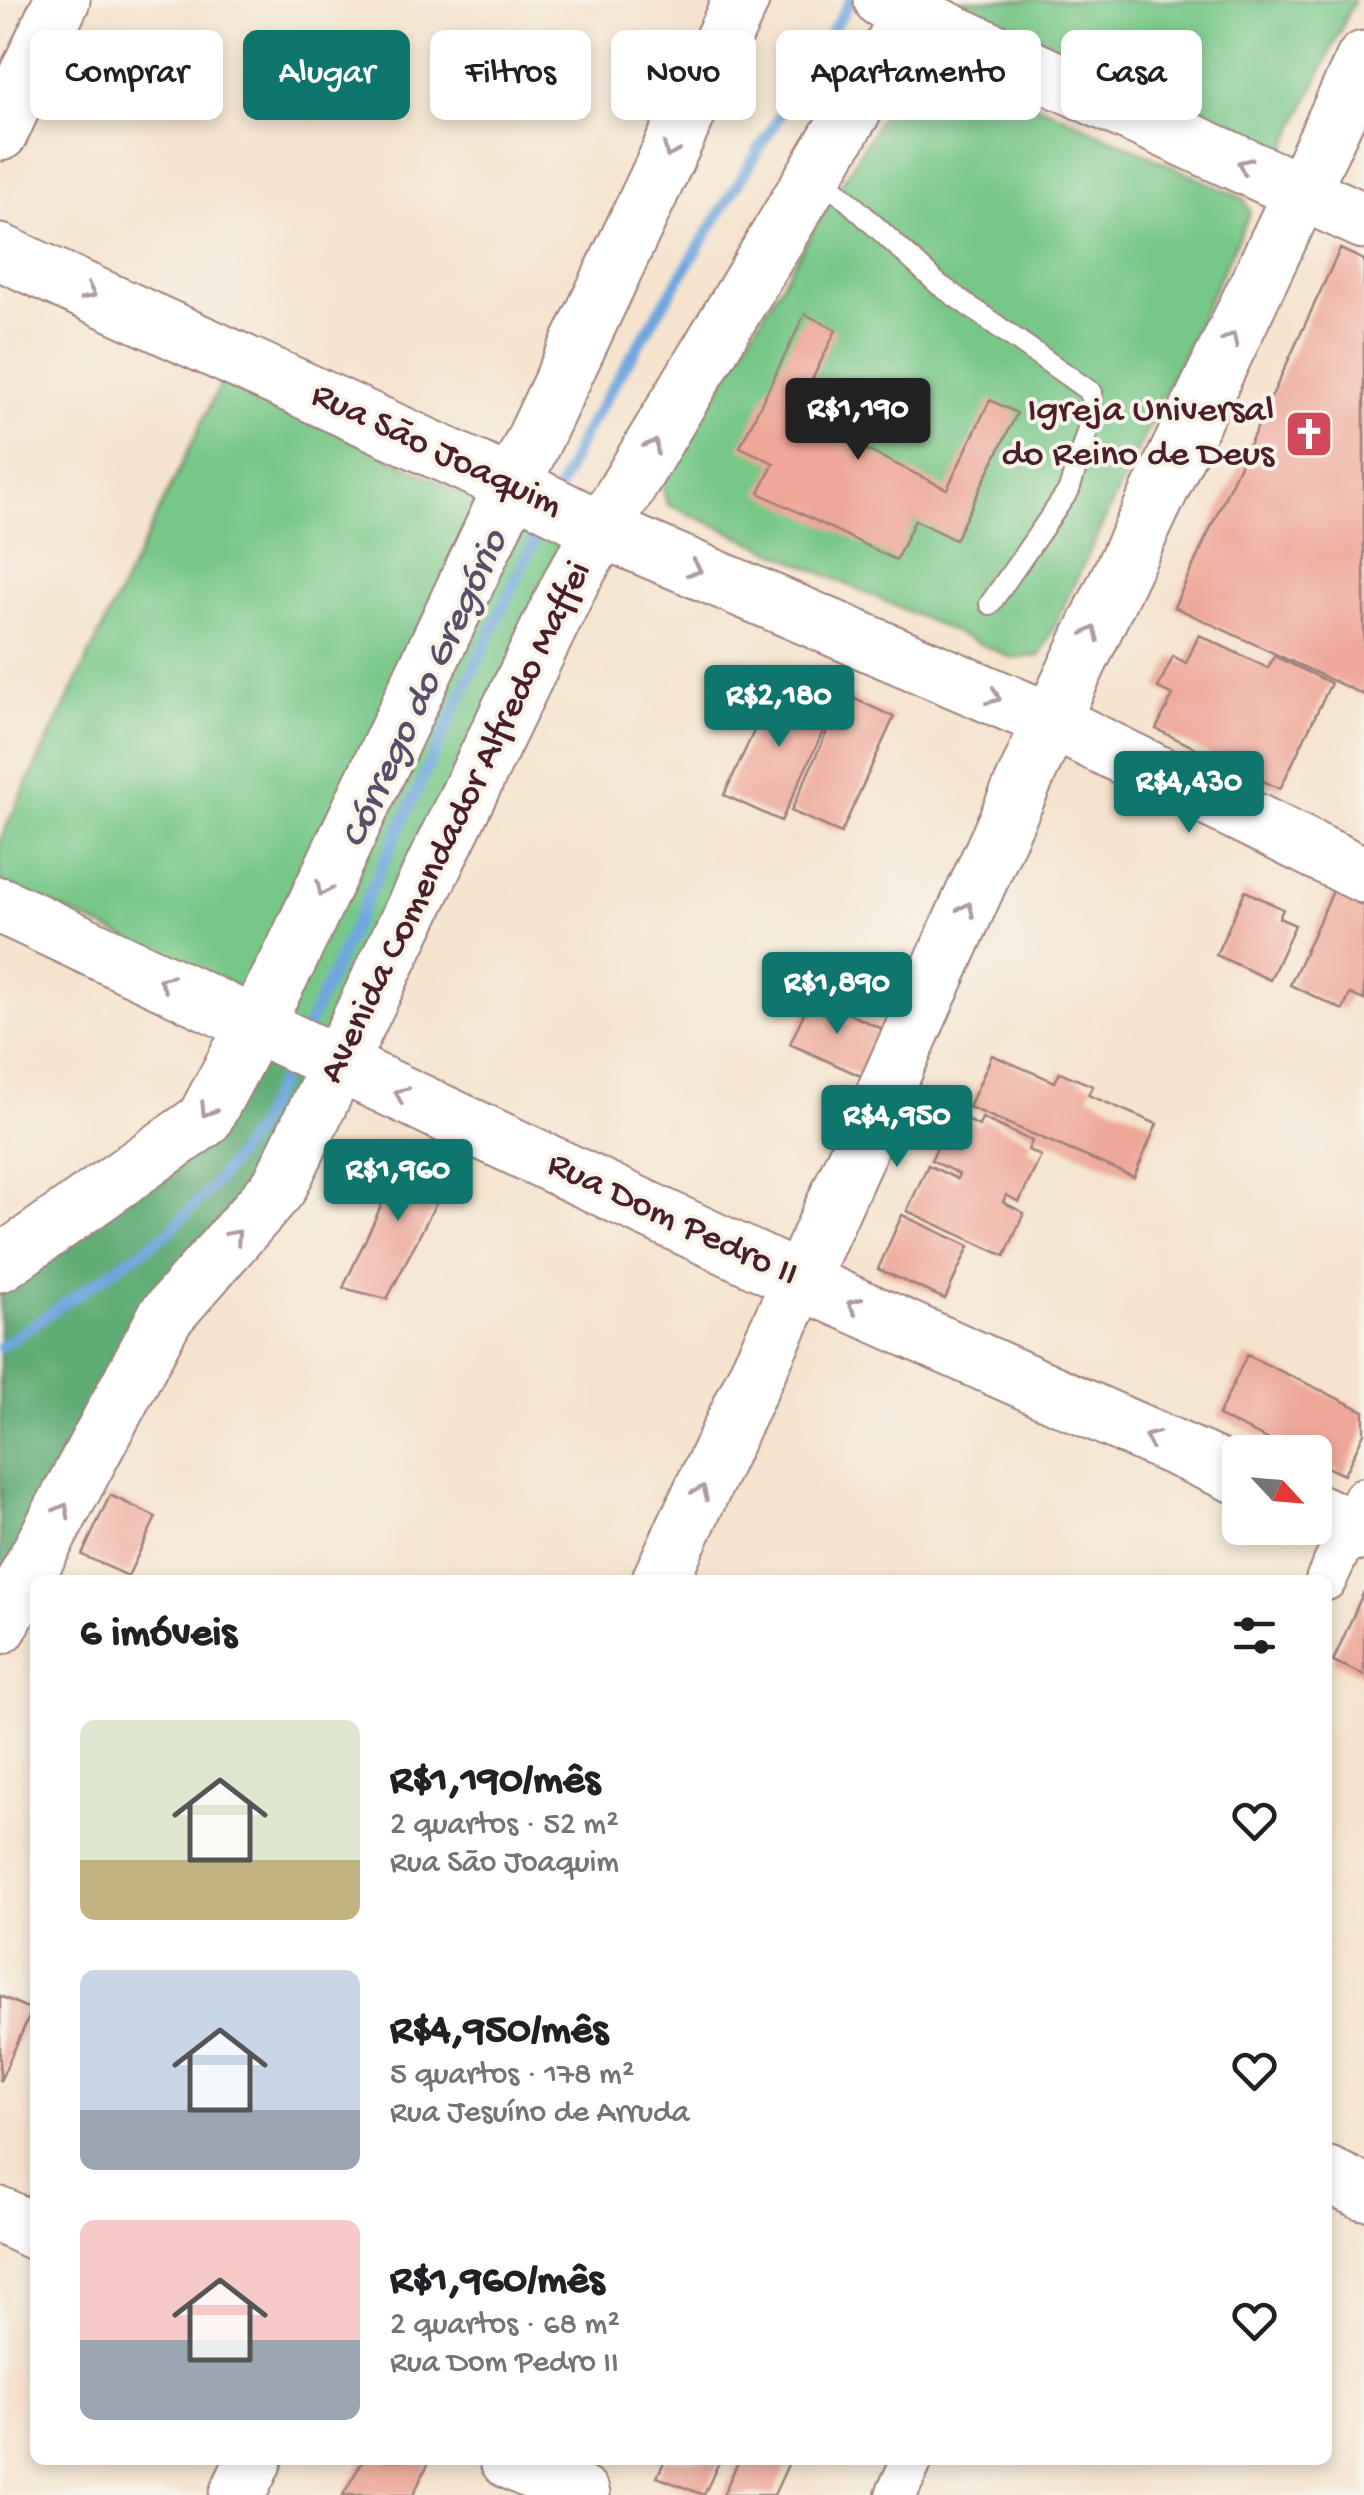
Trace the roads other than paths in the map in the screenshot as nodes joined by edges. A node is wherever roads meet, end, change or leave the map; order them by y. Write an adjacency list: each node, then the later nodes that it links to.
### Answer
1 (62, 0): 5 (main road)
2 (742, 0): 10 (main road, one-way to 10)
3 (893, 5): 6 (main road, Avenida Comendador Alfredo Maffei); 7 (main road, one-way to 3)
4 (1364, 58): 7 (main road)
5 (0, 133)
6 (818, 173): 10 (main road, Avenida Comendador Alfredo Maffei, one-way to 6); 11 (lane)
7 (1301, 191): 8 (main road); 12 (main road, one-way to 7)
8 (1364, 220)
9 (0, 252): 10 (main road, Rua São Joaquim, one-way to 10)
10 (555, 506): 12 (main road, Rua São Joaquim, one-way to 12); 15 (main road, one-way to 15); 15 (main road, Avenida Comendador Alfredo Maffei)
11 (990, 604)
12 (1051, 721): 13 (main road, Rua São Joaquim); 17 (main road, one-way to 12)
13 (1364, 876)
14 (0, 905): 15 (main road, Rua Dom Pedro II, one-way to 14)
15 (297, 1044): 16 (main road, Avenida Comendador Alfredo Maffei, one-way to 16); 17 (main road, Rua Dom Pedro II, one-way to 15); 20 (main road, Avenida Comendador Alfredo Maffei, one-way to 15)
16 (0, 1264)
17 (800, 1282): 18 (main road, Rua Dom Pedro II, one-way to 17); 21 (main road, one-way to 17)
18 (1222, 1470)
19 (1348, 1517): 22 (street)
20 (26, 1570): 23 (main road, Avenida Comendador Alfredo Maffei)
21 (662, 1575)
22 (1328, 1575)
23 (0, 1626)
24 (1332, 2176): 25 (main road)
25 (1364, 2192)
26 (0, 2215): 27 (main road)
27 (30, 2230)
28 (252, 2465): 31 (main road)
29 (519, 2465): 32 (main road)
30 (910, 2465): 33 (street)
31 (237, 2495)
32 (582, 2495)
33 (896, 2495)

